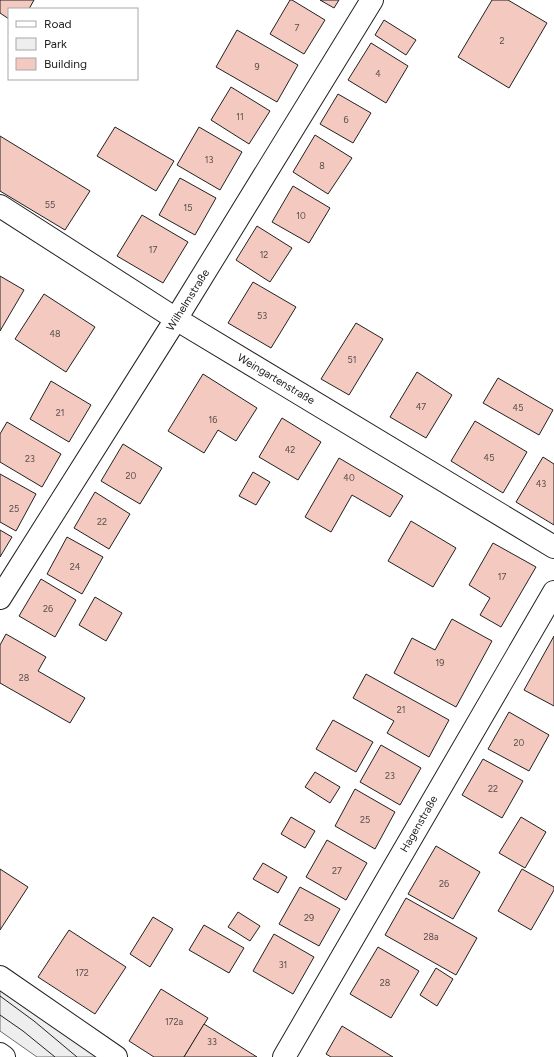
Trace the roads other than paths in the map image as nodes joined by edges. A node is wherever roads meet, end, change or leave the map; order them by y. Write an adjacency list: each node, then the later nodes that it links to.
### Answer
1 (372, 0): 3 (street, Wilhelmstraße)
2 (0, 206): 3 (street, Weingartenstraße)
3 (176, 319): 4 (street, Weingartenstraße); 6 (street, Wilhelmstraße)
4 (554, 547)
5 (554, 592): 11 (street, Hagenstraße)
6 (0, 598)
7 (0, 977): 10 (street)
8 (0, 1054): 9 (street)
9 (4, 1057)
10 (116, 1057)
11 (284, 1057)

